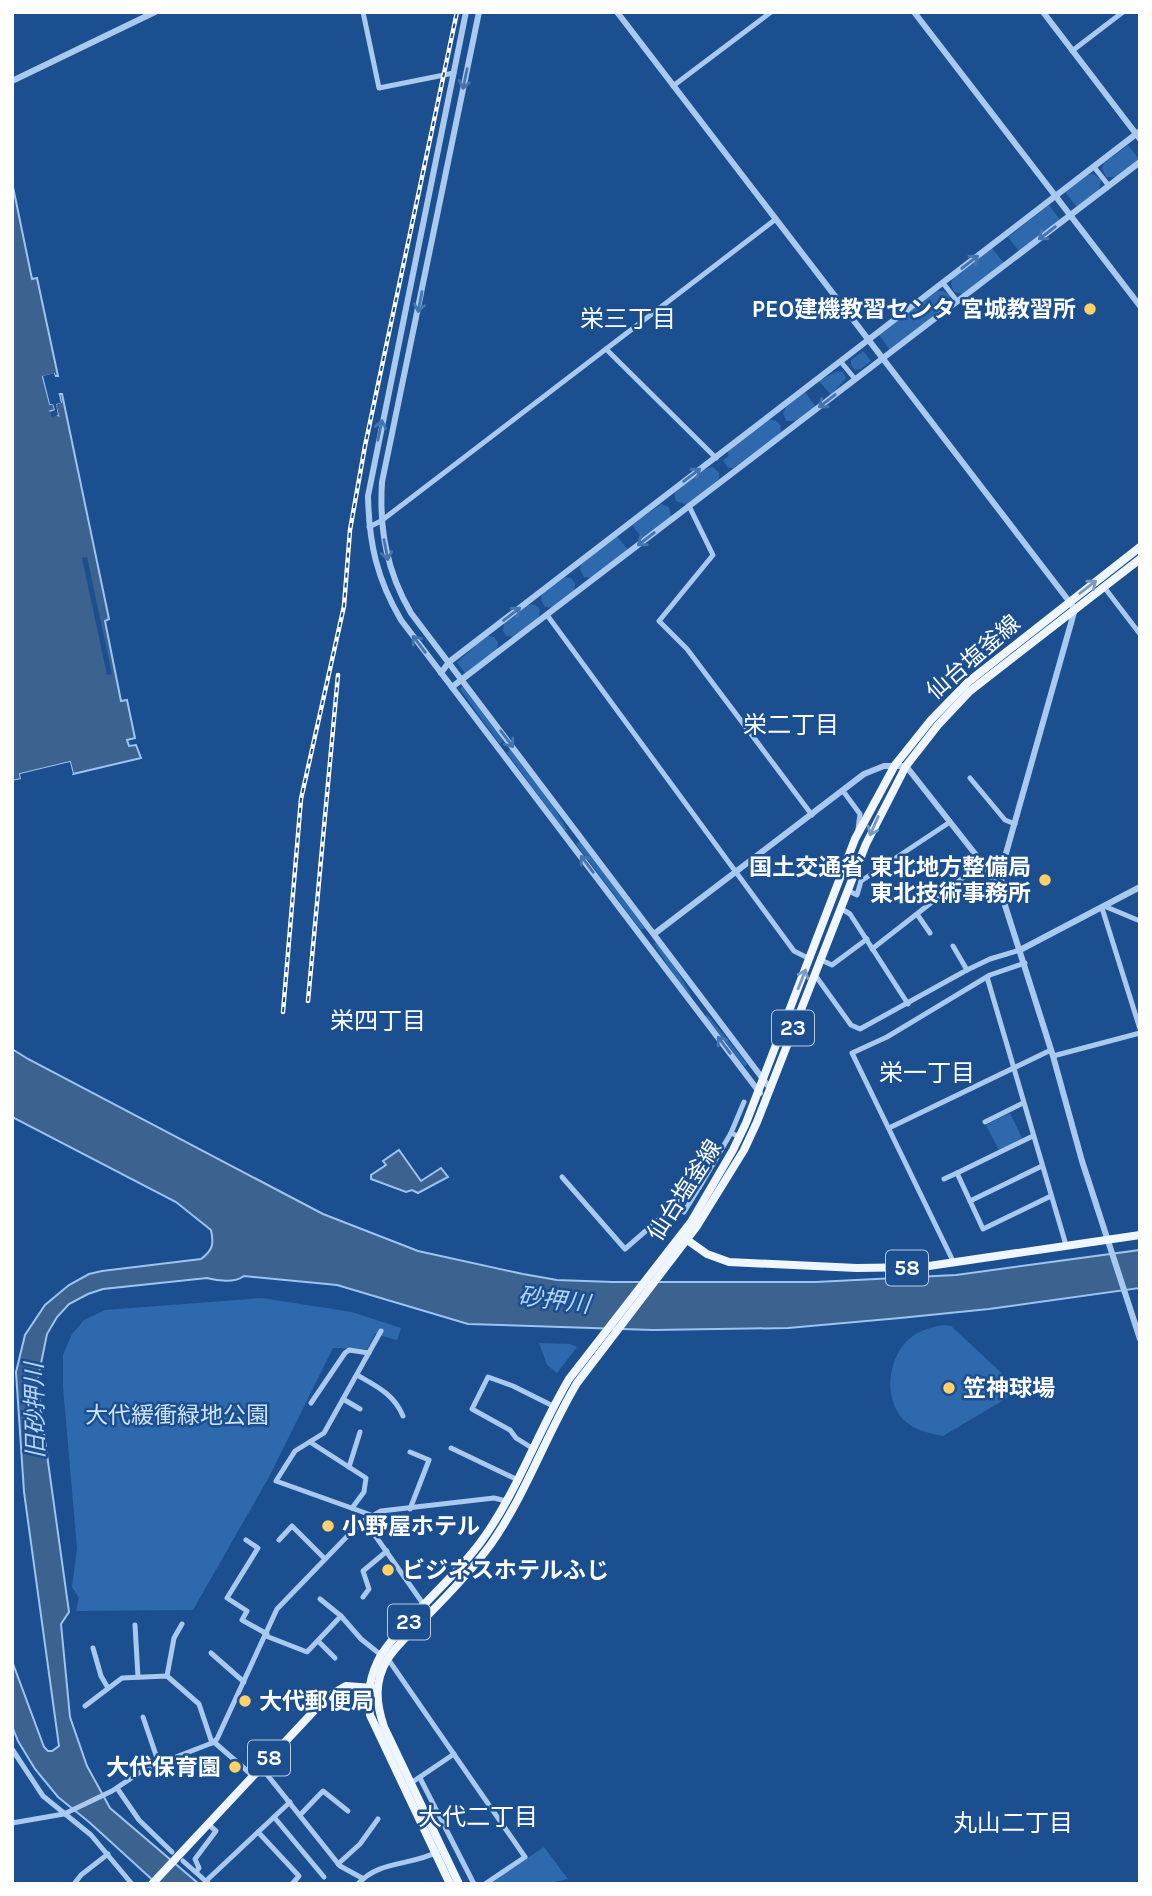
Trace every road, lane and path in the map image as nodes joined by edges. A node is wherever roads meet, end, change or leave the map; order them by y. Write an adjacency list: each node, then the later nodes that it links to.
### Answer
1 (155, 12): 12 (street)
2 (363, 12): 11 (street)
3 (466, 12): 11 (street)
4 (479, 12): 22 (street, one-way to 22)
5 (617, 12): 13 (street)
6 (771, 12): 13 (street)
7 (914, 12): 18 (street)
8 (1043, 12): 10 (street)
9 (1123, 12): 10 (street)
10 (1072, 51): 14 (street)
11 (454, 73): 20 (street)
12 (12, 81)
13 (673, 86): 21 (street)
14 (1139, 135): 16 (street)
15 (1140, 162): 17 (street)
16 (1094, 167): 17 (street); 18 (street)
17 (1108, 186): 19 (street)
18 (1056, 196): 19 (street); 23 (street, one-way to 18)
19 (1070, 215): 24 (street, one-way to 24); 25 (street)
20 (425, 219): 22 (street); 34 (street, one-way to 20)
21 (776, 219): 26 (street); 27 (street)
22 (436, 222): 33 (street, one-way to 33)
23 (943, 283): 24 (street); 26 (street)
24 (957, 301): 28 (street)
25 (1140, 306)
26 (869, 341): 28 (street); 29 (street)
27 (606, 349): 31 (street); 33 (street)
28 (882, 358): 30 (street); 38 (street)
29 (841, 362): 30 (street); 31 (street)
30 (855, 379): 32 (street, one-way to 32)
31 (716, 457): 41 (street, one-way to 31)
32 (689, 506): 39 (street, one-way to 39); 49 (street)
33 (381, 521): 34 (street); 41 (street, one-way to 41)
34 (369, 527): 42 (street, one-way to 34)
35 (1140, 547): 38 (main road, 仙台塩釜線 / 23, one-way to 35)
36 (1140, 559): 37 (main road, 仙台塩釜線 / 23)
37 (1104, 587): 38 (main road, 仙台塩釜線 / 23); 40 (street)
38 (1072, 606): 45 (main road, 仙台塩釜線 / 23); 46 (main road, 仙台塩釜線 / 23); 51 (street)
39 (547, 615): 43 (street); 56 (street)
40 (1140, 634)
41 (449, 662): 42 (street); 43 (street)
42 (441, 673): 44 (street)
43 (462, 679): 44 (street); 65 (street, one-way to 65)
44 (452, 687): 67 (street, one-way to 44)
45 (895, 765): 46 (street); 48 (street); 52 (main road, 仙台塩釜線 / 23)
46 (906, 766): 50 (street); 58 (main road, 仙台塩釜線 / 23, one-way to 58)
47 (970, 778): 51 (street)
48 (843, 791): 49 (street); 52 (street)
49 (812, 815): 56 (street)
50 (950, 822): 53 (street); 58 (street)
51 (1015, 824): 55 (street)
52 (855, 839): 71 (main road, 仙台塩釜線 / 23)
53 (982, 863): 54 (street); 62 (street)
54 (987, 869): 55 (street); 59 (street)
55 (1002, 871): 59 (street)
56 (736, 873): 65 (street); 71 (street)
57 (1140, 887): 60 (street)
58 (847, 890): 61 (main road, 仙台塩釜線 / 23)
59 (1002, 895): 70 (street)
60 (1103, 907): 63 (street); 70 (street); 80 (street)
61 (841, 908): 66 (street); 72 (main road, 仙台塩釜線 / 23)
62 (917, 914): 64 (street); 69 (street)
63 (1140, 921)
64 (930, 933)
65 (654, 934): 67 (street); 77 (street)
66 (867, 939): 69 (street); 72 (street)
67 (646, 942): 78 (street)
68 (953, 946): 74 (street)
69 (872, 949): 79 (street)
70 (1020, 950): 73 (street); 74 (street)
71 (810, 959): 83 (main road, 仙台塩釜線 / 23, one-way to 71)
72 (821, 960): 75 (main road, 仙台塩釜線 / 23)
73 (1025, 963): 76 (street); 81 (street)
74 (967, 970): 79 (street)
75 (815, 974): 79 (street); 84 (main road, 仙台塩釜線 / 23)
76 (987, 977): 82 (street); 90 (street)
77 (702, 997): 78 (street); 83 (street)
78 (693, 1003): 85 (street, one-way to 78)
79 (908, 1004)
80 (1140, 1031): 81 (street)
81 (1052, 1053): 82 (street); 103 (street)
82 (1014, 1068): 88 (street); 90 (street)
83 (762, 1077): 84 (street); 85 (main road, 仙台塩釜線 / 23)
84 (769, 1087): 86 (main road, 仙台塩釜線 / 23)
85 (758, 1090): 86 (street); 91 (main road, 仙台塩釜線 / 23)
86 (765, 1100): 102 (main road, 仙台塩釜線 / 23)
87 (744, 1102): 91 (street)
88 (1023, 1103): 89 (street); 92 (street)
89 (985, 1122)
90 (889, 1128): 105 (street)
91 (735, 1135): 97 (street); 102 (main road, 仙台塩釜線 / 23)
92 (1033, 1136): 93 (street); 94 (street)
93 (1042, 1166): 98 (street); 99 (street)
94 (957, 1173): 96 (street); 99 (street)
95 (562, 1177): 97 (street)
96 (944, 1179)
97 (699, 1188): 100 (street)
98 (1051, 1196): 99 (street); 104 (street)
99 (970, 1201)
100 (684, 1212)
101 (1140, 1235): 103 (main road, 58)
102 (684, 1237): 105 (main road, 58); 107 (main road, 仙台塩釜線 / 23)
103 (1109, 1244): 104 (main road, 58); 108 (street)
104 (1066, 1245): 105 (main road, 58)
105 (954, 1263)
106 (382, 1331): 109 (street)
107 (607, 1336): 113 (main road, 仙台塩釜線 / 23); 123 (main road, 仙台塩釜線 / 23)
108 (1140, 1339)
109 (369, 1353): 110 (street); 112 (street)
110 (357, 1375): 111 (street); 115 (street)
111 (343, 1399): 114 (street); 117 (street)
112 (311, 1403)
113 (553, 1406): 119 (main road, 仙台塩釜線 / 23); 119 (street)
114 (360, 1409)
115 (403, 1416)
116 (360, 1432): 121 (street)
117 (310, 1442): 121 (street); 124 (street)
118 (451, 1448): 122 (street)
119 (532, 1448): 122 (main road, 仙台塩釜線 / 23)
120 (410, 1452): 125 (street)
121 (349, 1467): 124 (street)
122 (518, 1480): 123 (main road, 仙台塩釜線 / 23)
123 (511, 1503): 125 (street); 133 (main road, 仙台塩釜線 / 23); 141 (main road, 仙台塩釜線 / 23)
124 (352, 1508): 126 (street)
125 (410, 1509): 126 (street)
126 (370, 1517): 129 (street); 130 (street)
127 (246, 1540): 137 (street)
128 (279, 1540): 130 (street)
129 (387, 1551): 131 (street); 133 (street)
130 (325, 1559): 137 (street)
131 (363, 1597)
132 (320, 1599): 134 (street)
133 (424, 1605): 141 (main road, 仙台塩釜線 / 23)
134 (341, 1616): 138 (street); 141 (street)
135 (182, 1623): 143 (street)
136 (135, 1625): 144 (street)
137 (267, 1635): 138 (street); 145 (street)
138 (318, 1641): 142 (street)
139 (93, 1648): 146 (street)
140 (211, 1653): 145 (street)
141 (384, 1657): 147 (main road, 仙台塩釜線 / 23); 152 (street)
142 (335, 1658)
143 (167, 1676): 144 (street); 150 (street)
144 (138, 1677): 146 (street)
145 (244, 1682): 150 (street)
146 (108, 1688): 148 (street)
147 (373, 1688): 154 (main road, 58); 157 (main road, 仙台塩釜線 / 23); 168 (main road, 仙台塩釜線 / 23)
148 (85, 1706)
149 (143, 1717): 153 (street)
150 (213, 1743): 153 (street); 155 (street)
151 (12, 1749): 161 (street)
152 (454, 1755): 156 (street); 184 (street)
153 (159, 1764): 158 (street)
154 (261, 1767): 155 (main road, 58); 159 (street)
155 (253, 1776): 166 (main road, 58)
156 (420, 1778): 157 (street); 183 (street)
157 (411, 1783): 168 (main road, 仙台塩釜線 / 23)
158 (115, 1790): 161 (street); 170 (street)
159 (290, 1802): 162 (street); 163 (street)
160 (348, 1811): 162 (street)
161 (64, 1814): 165 (street); 169 (street)
162 (300, 1815): 171 (street)
163 (274, 1818): 167 (street); 173 (street)
164 (378, 1819): 171 (street)
165 (12, 1823)
166 (208, 1824): 170 (main road, 58); 172 (street)
167 (258, 1832): 175 (street); 180 (street)
168 (439, 1851): 174 (street); 181 (main road, 仙台塩釜線 / 23); 182 (main road, 仙台塩釜線 / 23)
169 (108, 1854): 177 (street); 178 (street)
170 (177, 1857): 172 (street); 179 (main road, 58)
171 (338, 1864): 174 (street)
172 (196, 1872): 175 (street)
173 (324, 1877)
174 (360, 1881)
175 (208, 1882)
176 (67, 1884): 177 (street)
177 (74, 1884)
178 (132, 1884)
179 (152, 1884)
180 (292, 1884)
181 (450, 1884)
182 (459, 1884)
183 (474, 1884)
184 (485, 1884)

